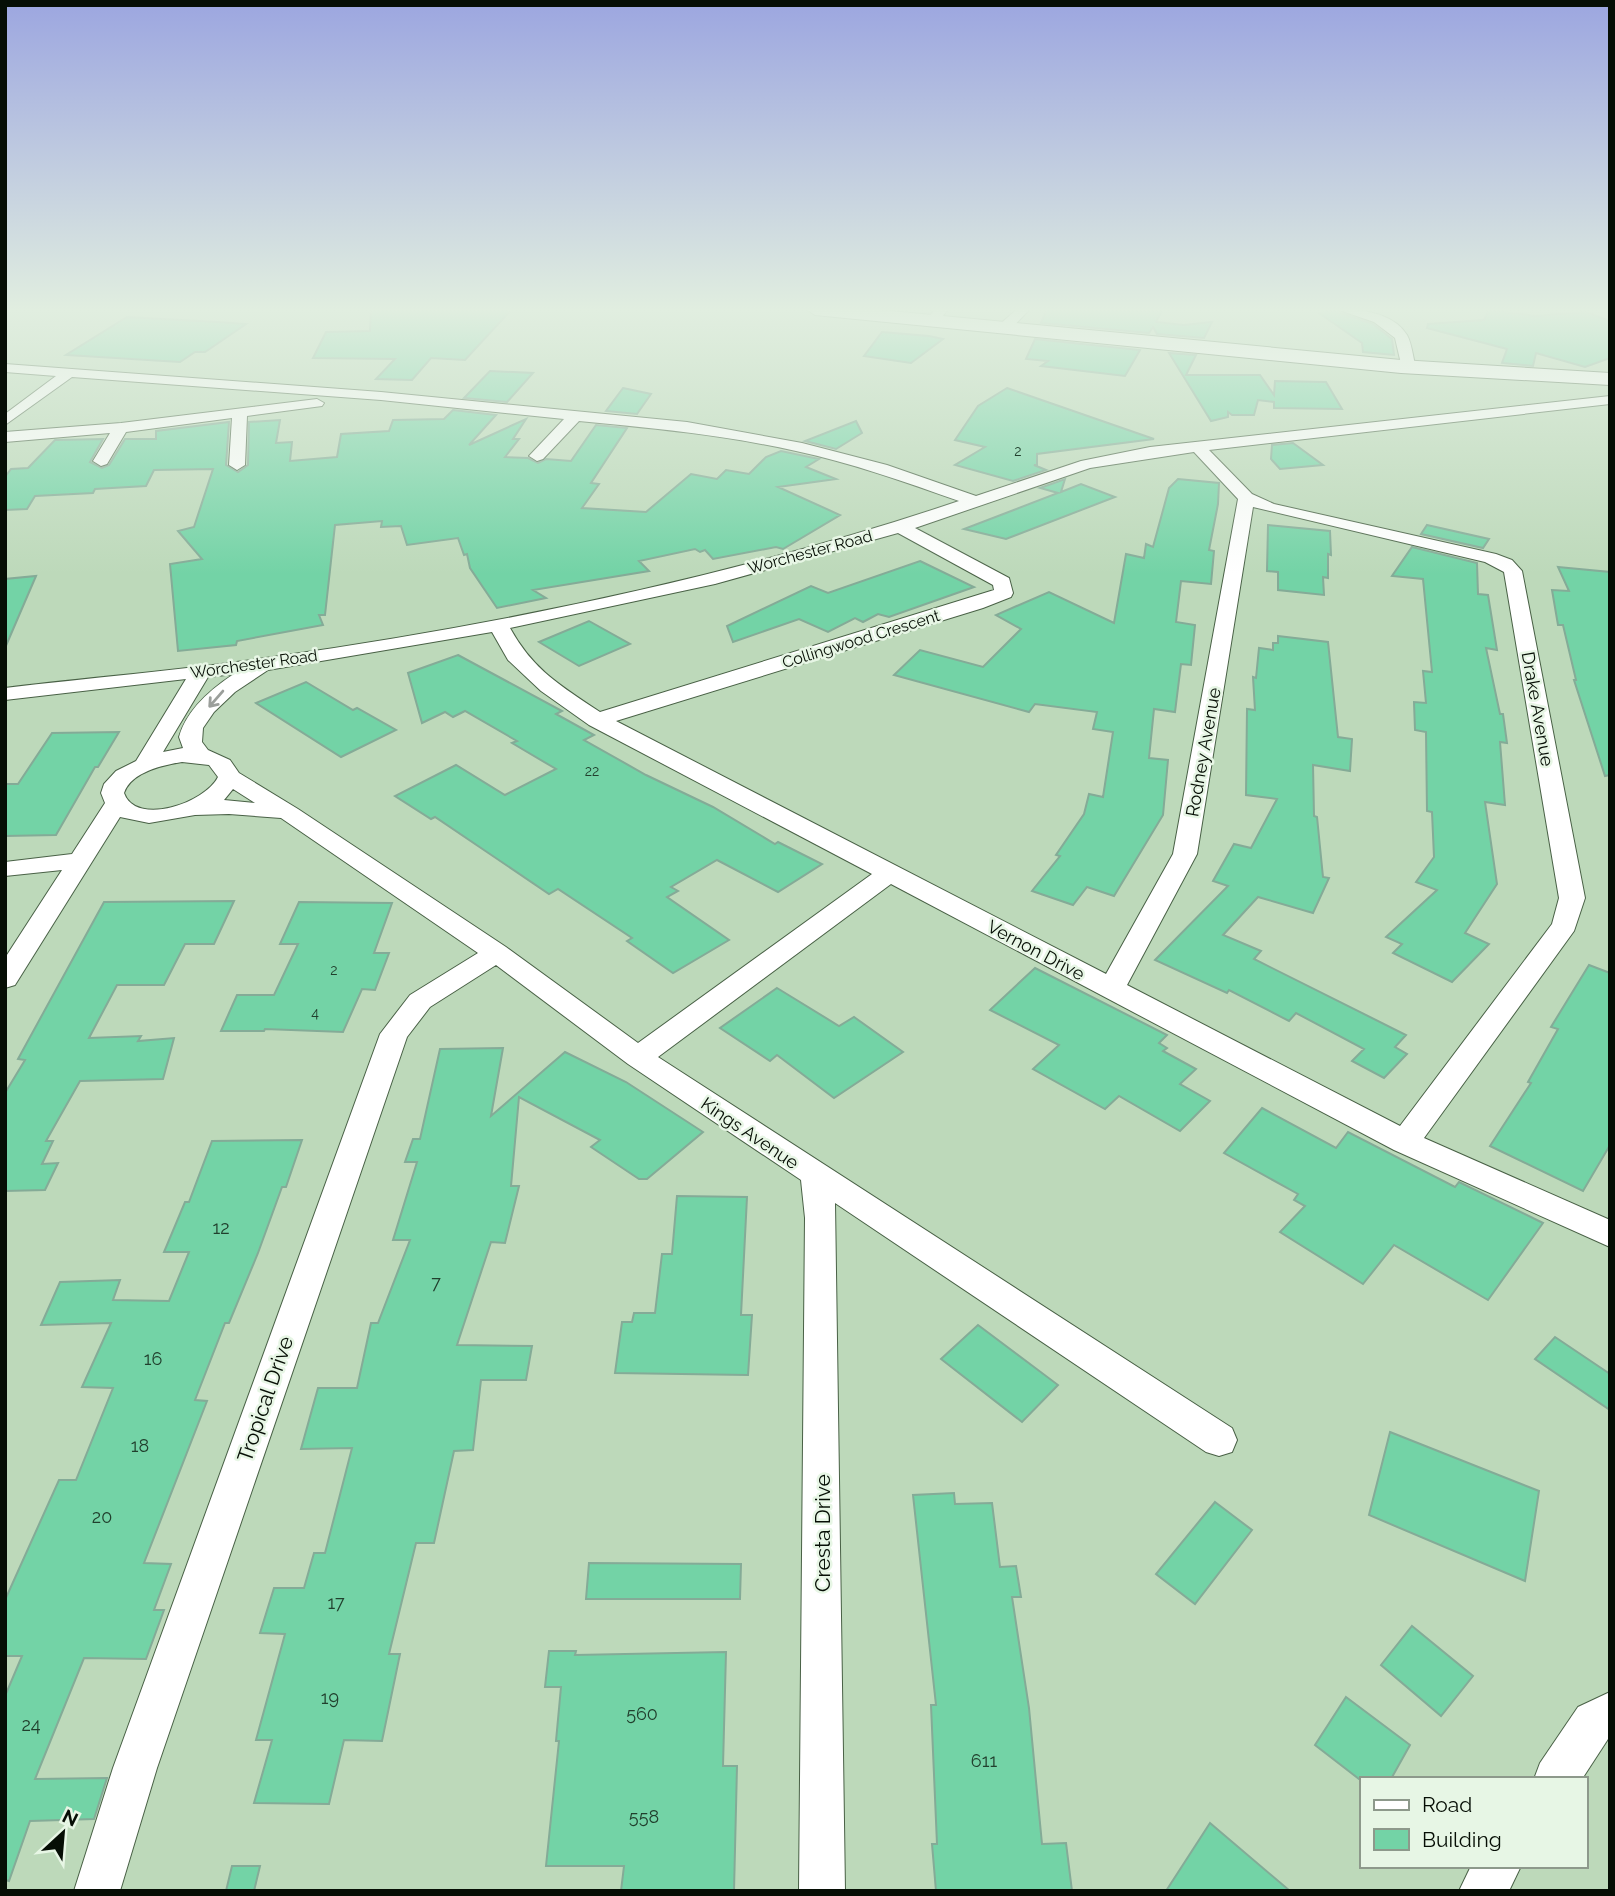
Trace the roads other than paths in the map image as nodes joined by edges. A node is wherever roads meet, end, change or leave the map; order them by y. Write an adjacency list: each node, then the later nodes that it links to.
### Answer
1 (36, 397): 7 (street)
2 (368, 397): 5 (street)
3 (397, 397): 6 (street)
4 (1610, 399): 10 (street, Worchester Road)
5 (240, 412): 8 (street); 13 (street)
6 (577, 414): 11 (street); 15 (street)
7 (5, 421)
8 (121, 428): 9 (street); 12 (street)
9 (5, 437)
10 (1198, 447): 14 (street, Drake Avenue); 15 (street, Worchester Road)
11 (537, 456)
12 (101, 461)
13 (237, 465)
14 (1247, 498): 33 (street, Rodney Avenue); 35 (street, Drake Avenue)
15 (974, 501): 16 (street, Worchester Road)
16 (900, 527): 17 (street, Worchester Road); 21 (street, Collingwood Crescent)
17 (498, 625): 18 (street, Worchester Road); 21 (street, Vernon Drive)
18 (273, 663): 19 (street, Worchester Road); 22 (street, one-way to 22)
19 (201, 672): 20 (street, Worchester Road); 23 (street)
20 (5, 694)
21 (597, 720): 30 (street, Vernon Drive)
22 (200, 755): 23 (street); 24 (street, Kings Avenue)
23 (145, 764): 25 (street)
24 (229, 777): 26 (street); 27 (street, Kings Avenue)
25 (117, 804): 26 (street); 28 (street)
26 (180, 812): 27 (street, Kings Avenue); 28 (street)
27 (290, 814): 31 (street, Kings Avenue)
28 (84, 856): 29 (street); 32 (street)
29 (5, 869)
30 (890, 873): 33 (street, Vernon Drive); 34 (street)
31 (497, 953): 34 (street, Kings Avenue); 42 (street, Tropical Drive)
32 (5, 979)
33 (1111, 989): 35 (street, Vernon Drive)
34 (638, 1057): 36 (street, Kings Avenue)
35 (1405, 1142): 37 (street, Vernon Drive)
36 (816, 1176): 38 (street, Kings Avenue); 43 (street, Cresta Drive)
37 (1608, 1230)
38 (1219, 1440)
39 (1610, 1713): 40 (street)
40 (1557, 1777)
41 (1497, 1868): 44 (street)
42 (97, 1891)
43 (822, 1891)
44 (1482, 1891)

